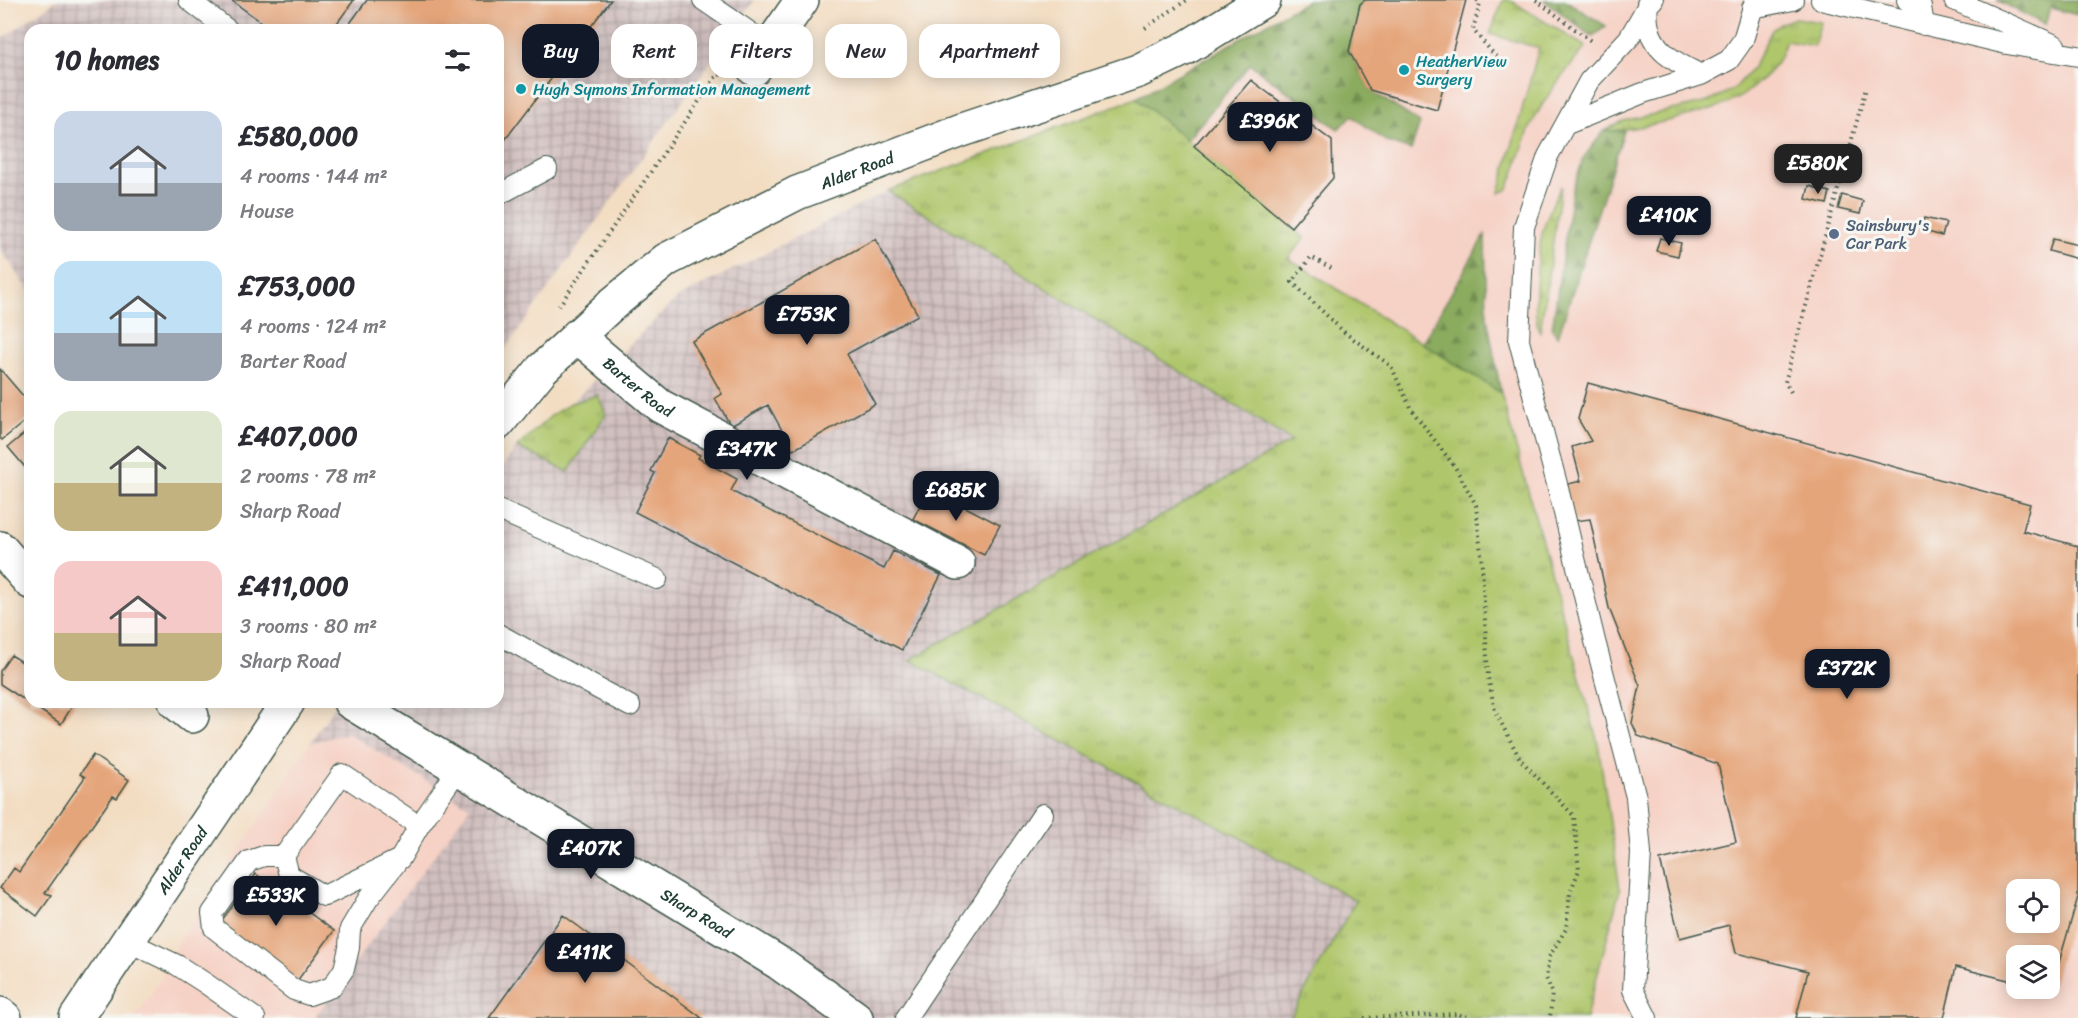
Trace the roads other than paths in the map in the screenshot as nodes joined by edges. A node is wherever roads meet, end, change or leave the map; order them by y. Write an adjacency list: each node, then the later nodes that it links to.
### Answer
1 (189, 0): 11 (lane)
2 (703, 0): 12 (lane)
3 (802, 0): 13 (main road)
4 (1264, 0): 20 (main road, Alder Road)
5 (1793, 0): 10 (lane)
6 (1821, 0): 14 (lane)
7 (1907, 0): 14 (lane)
8 (1954, 0): 15 (lane)
9 (1648, 2): 16 (lane); 17 (lane)
10 (1754, 4): 16 (lane)
11 (220, 24)
12 (728, 24)
13 (785, 24)
14 (1924, 25): 15 (lane)
15 (2078, 56)
16 (1701, 75): 17 (lane)
17 (1567, 124): 43 (lane)
18 (548, 169): 19 (lane)
19 (504, 192)
20 (577, 336): 21 (main road, Alder Road); 24 (main road, Barter Road)
21 (504, 416)
22 (504, 513): 26 (lane)
23 (0, 548): 25 (main road)
24 (958, 563)
25 (24, 575)
26 (657, 579)
27 (504, 637): 28 (lane)
28 (630, 706)
29 (284, 708): 36 (main road, Alder Road)
30 (360, 708): 31 (main road, Sharp Road)
31 (459, 768): 33 (lane); 38 (main road, Sharp Road)
32 (1042, 814): 42 (lane)
33 (419, 826): 34 (lane); 35 (lane)
34 (284, 856): 35 (lane); 35 (lane)
35 (400, 859)
36 (127, 941): 40 (main road, Alder Road); 41 (lane)
37 (0, 1014): 39 (main road)
38 (852, 1017)
39 (5, 1018)
40 (76, 1018)
41 (255, 1018)
42 (906, 1018)
43 (1647, 1018)

